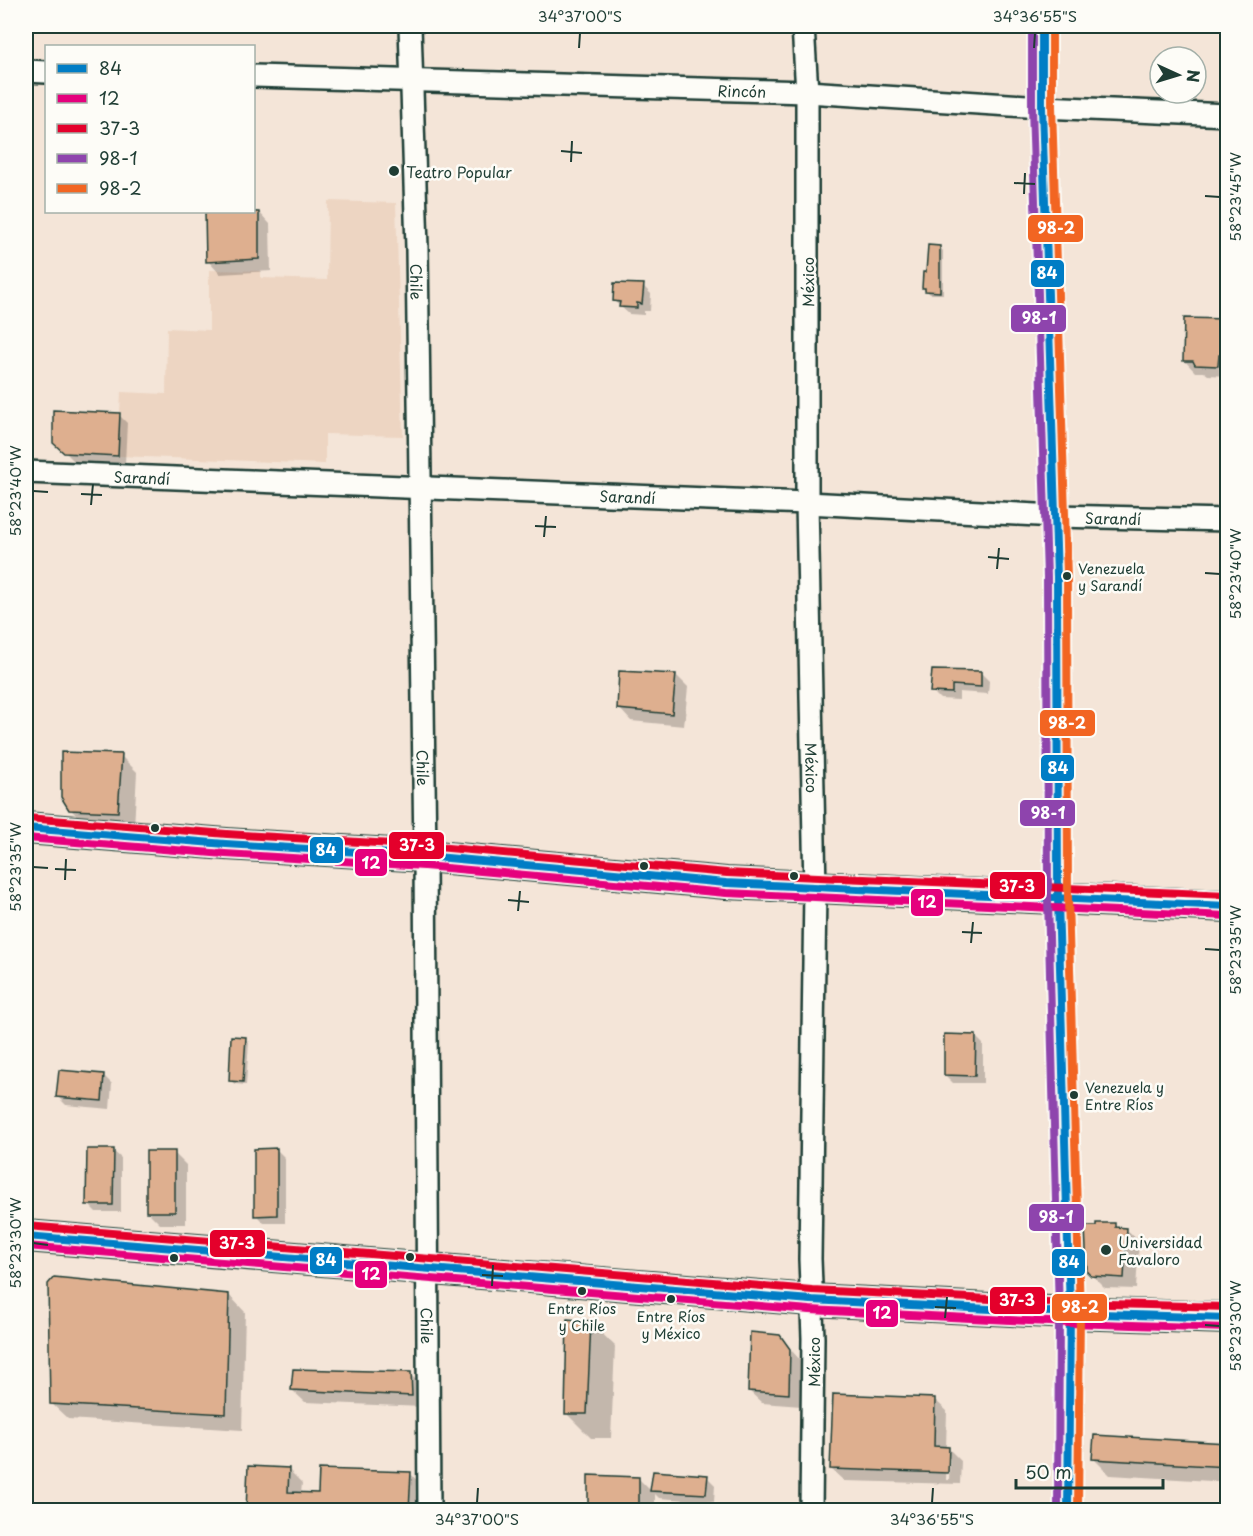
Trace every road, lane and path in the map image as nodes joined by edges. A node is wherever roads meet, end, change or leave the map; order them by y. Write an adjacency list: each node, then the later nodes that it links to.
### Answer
1 (410, 26): 7 (street, Chile)
2 (803, 26): 8 (street, México)
3 (1042, 26): 9 (street)
4 (26, 71): 5 (street)
5 (45, 72)
6 (255, 76): 7 (street, Rincón)
7 (412, 79): 8 (street, Rincón); 12 (street, Chile)
8 (807, 92): 9 (street, Rincón); 13 (street, México)
9 (1042, 107): 10 (street, Rincón); 14 (street)
10 (1227, 115)
11 (26, 472): 12 (street, Sarandí)
12 (419, 487): 13 (street, Sarandí); 17 (street, Chile)
13 (807, 503): 14 (street, Sarandí); 18 (street, México)
14 (1056, 516): 15 (street, Sarandí); 19 (street)
15 (1227, 520)
16 (26, 828): 17 (main road)
17 (424, 856): 18 (main road); 22 (street, Chile)
18 (815, 888): 19 (main road); 23 (street, México)
19 (1058, 899): 20 (main road); 24 (street)
20 (1227, 906)
21 (26, 1236): 22 (main road)
22 (428, 1268): 23 (main road); 26 (street, Chile)
23 (811, 1300): 24 (main road); 27 (street, México)
24 (1070, 1313): 25 (main road); 28 (street)
25 (1227, 1318)
26 (429, 1510)
27 (811, 1510)
28 (1068, 1510)

